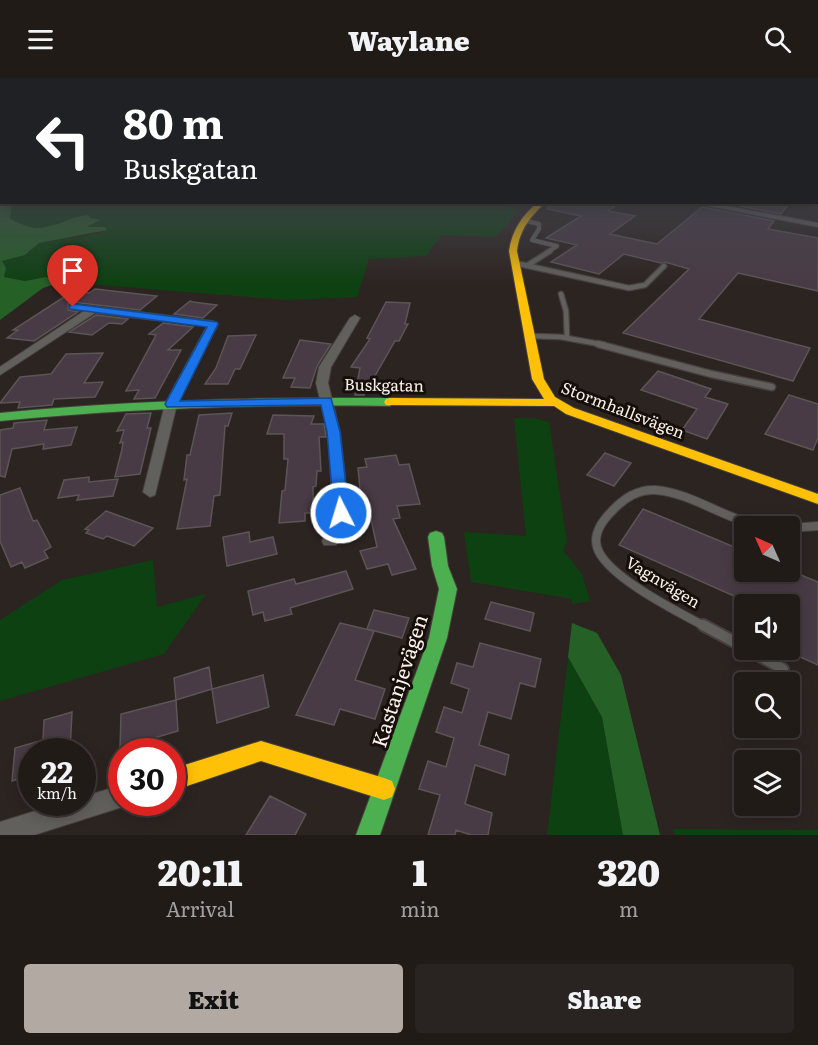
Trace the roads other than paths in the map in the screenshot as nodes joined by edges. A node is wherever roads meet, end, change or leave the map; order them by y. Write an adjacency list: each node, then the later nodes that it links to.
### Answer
1 (529, 215): 3 (street, Stormhallsvägen)
2 (765, 215): 4 (street)
3 (524, 220): 5 (street, Stormhallsvägen); 5 (lane)
4 (818, 225)
5 (521, 264): 6 (lane); 11 (street, Stormhallsvägen)
6 (664, 266)
7 (561, 294): 12 (lane)
8 (73, 307): 9 (street)
9 (94, 309): 13 (street); 17 (street)
10 (355, 318): 15 (street)
11 (530, 336): 12 (lane); 16 (street, Stormhallsvägen)
12 (567, 336): 14 (lane)
13 (0, 372)
14 (772, 387)
15 (327, 401): 16 (street, Buskgatan); 17 (street, Buskgatan); 25 (street)
16 (552, 403): 20 (street, Stormhallsvägen)
17 (171, 404): 18 (street, Buskgatan); 19 (street)
18 (0, 417)
19 (150, 492)
20 (818, 499)
21 (735, 516): 26 (lane, Vagnvägen)
22 (818, 526): 23 (lane)
23 (800, 527)
24 (436, 537): 30 (street, Kastanjevägen)
25 (330, 541)
26 (734, 641)
27 (767, 660): 28 (lane)
28 (783, 669)
29 (186, 775): 30 (street)
30 (384, 789): 34 (street, Kastanjevägen)
31 (108, 802): 32 (street)
32 (41, 829): 33 (street)
33 (0, 834)
34 (368, 835)

